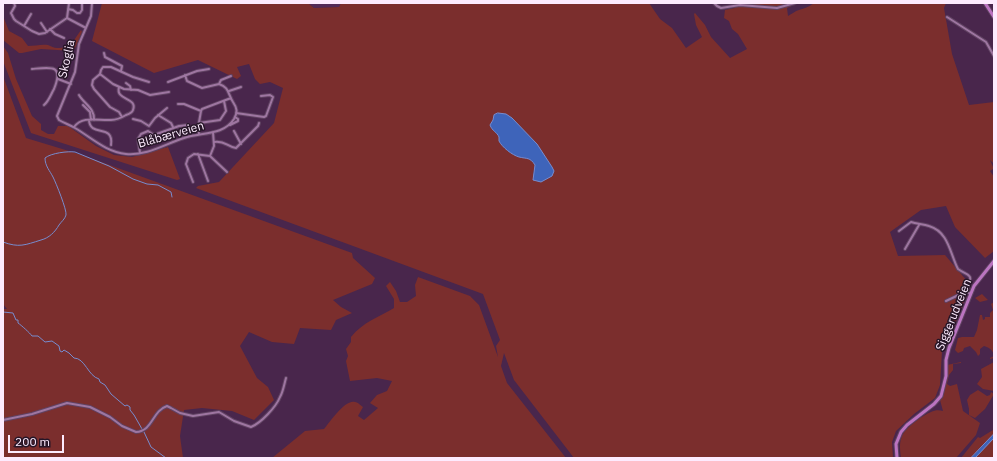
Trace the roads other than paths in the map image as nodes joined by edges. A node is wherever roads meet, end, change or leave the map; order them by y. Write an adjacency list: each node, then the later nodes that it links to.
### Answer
1 (14, 3): 14 (street)
2 (69, 3): 8 (street)
3 (82, 3): 8 (street)
4 (92, 3): 15 (street, Skoglia)
5 (714, 3): 6 (street)
6 (795, 3)
7 (985, 3): 12 (main road)
8 (68, 9): 11 (street)
9 (31, 14): 14 (street)
10 (947, 16): 20 (street)
11 (67, 18): 15 (street); 16 (street)
12 (994, 18)
13 (41, 23): 17 (street)
14 (24, 26): 17 (street)
15 (86, 28): 31 (street, Skoglia)
16 (50, 29): 17 (street); 18 (street)
17 (47, 32)
18 (64, 38)
19 (104, 53): 23 (street)
20 (994, 56)
21 (32, 69): 27 (street)
22 (209, 69): 25 (street)
23 (121, 71): 24 (street); 28 (street)
24 (100, 74): 33 (street); 49 (street)
25 (185, 75): 29 (street); 32 (street)
26 (231, 76): 32 (street)
27 (58, 79): 31 (street); 43 (street)
28 (149, 82)
29 (168, 82)
30 (126, 83): 35 (street)
31 (71, 84): 51 (street, Skoglia)
32 (219, 84): 36 (street)
33 (119, 87): 35 (street); 49 (street)
34 (241, 87): 36 (street)
35 (131, 90): 37 (street)
36 (229, 91): 40 (street)
37 (169, 92)
38 (78, 95): 53 (street)
39 (261, 96): 47 (street)
40 (231, 98): 41 (street); 47 (street, Blåbærveien)
41 (224, 101): 46 (street); 54 (street)
42 (178, 104): 46 (street)
43 (44, 105)
44 (83, 105): 53 (street)
45 (167, 108): 48 (street)
46 (200, 111): 54 (street)
47 (236, 113): 50 (street, Blåbærveien)
48 (158, 115): 57 (street); 60 (street)
49 (122, 117): 53 (street)
50 (235, 117): 56 (street, Blåbærveien); 56 (street)
51 (58, 118): 59 (street, Blåbærveien)
52 (133, 119): 57 (street)
53 (91, 120): 59 (street); 67 (street)
54 (199, 123): 64 (street)
55 (259, 123): 66 (street)
56 (229, 125): 63 (street, Blåbærveien)
57 (149, 126): 61 (street)
58 (188, 126): 60 (street)
59 (74, 127): 68 (street, Blåbærveien)
60 (173, 127): 61 (street)
61 (148, 131): 68 (street)
62 (234, 131): 66 (street)
63 (213, 132): 64 (street, Blåbærveien); 65 (street)
64 (199, 135): 68 (street, Blåbærveien)
65 (214, 142): 66 (street); 70 (street)
66 (241, 144)
67 (111, 145)
68 (140, 153)
69 (198, 154): 70 (street); 72 (street); 73 (street)
70 (210, 156): 71 (street)
71 (227, 172)
72 (208, 181)
73 (193, 182)
74 (919, 225): 75 (street); 76 (street); 78 (street)
75 (899, 230)
76 (905, 249)
77 (994, 261): 79 (main road, Siggerudveien)
78 (967, 291): 79 (street); 80 (street)
79 (970, 294): 83 (main road, Siggerudveien)
80 (946, 302)
81 (286, 378): 82 (street)
82 (3, 420)
83 (897, 458)

